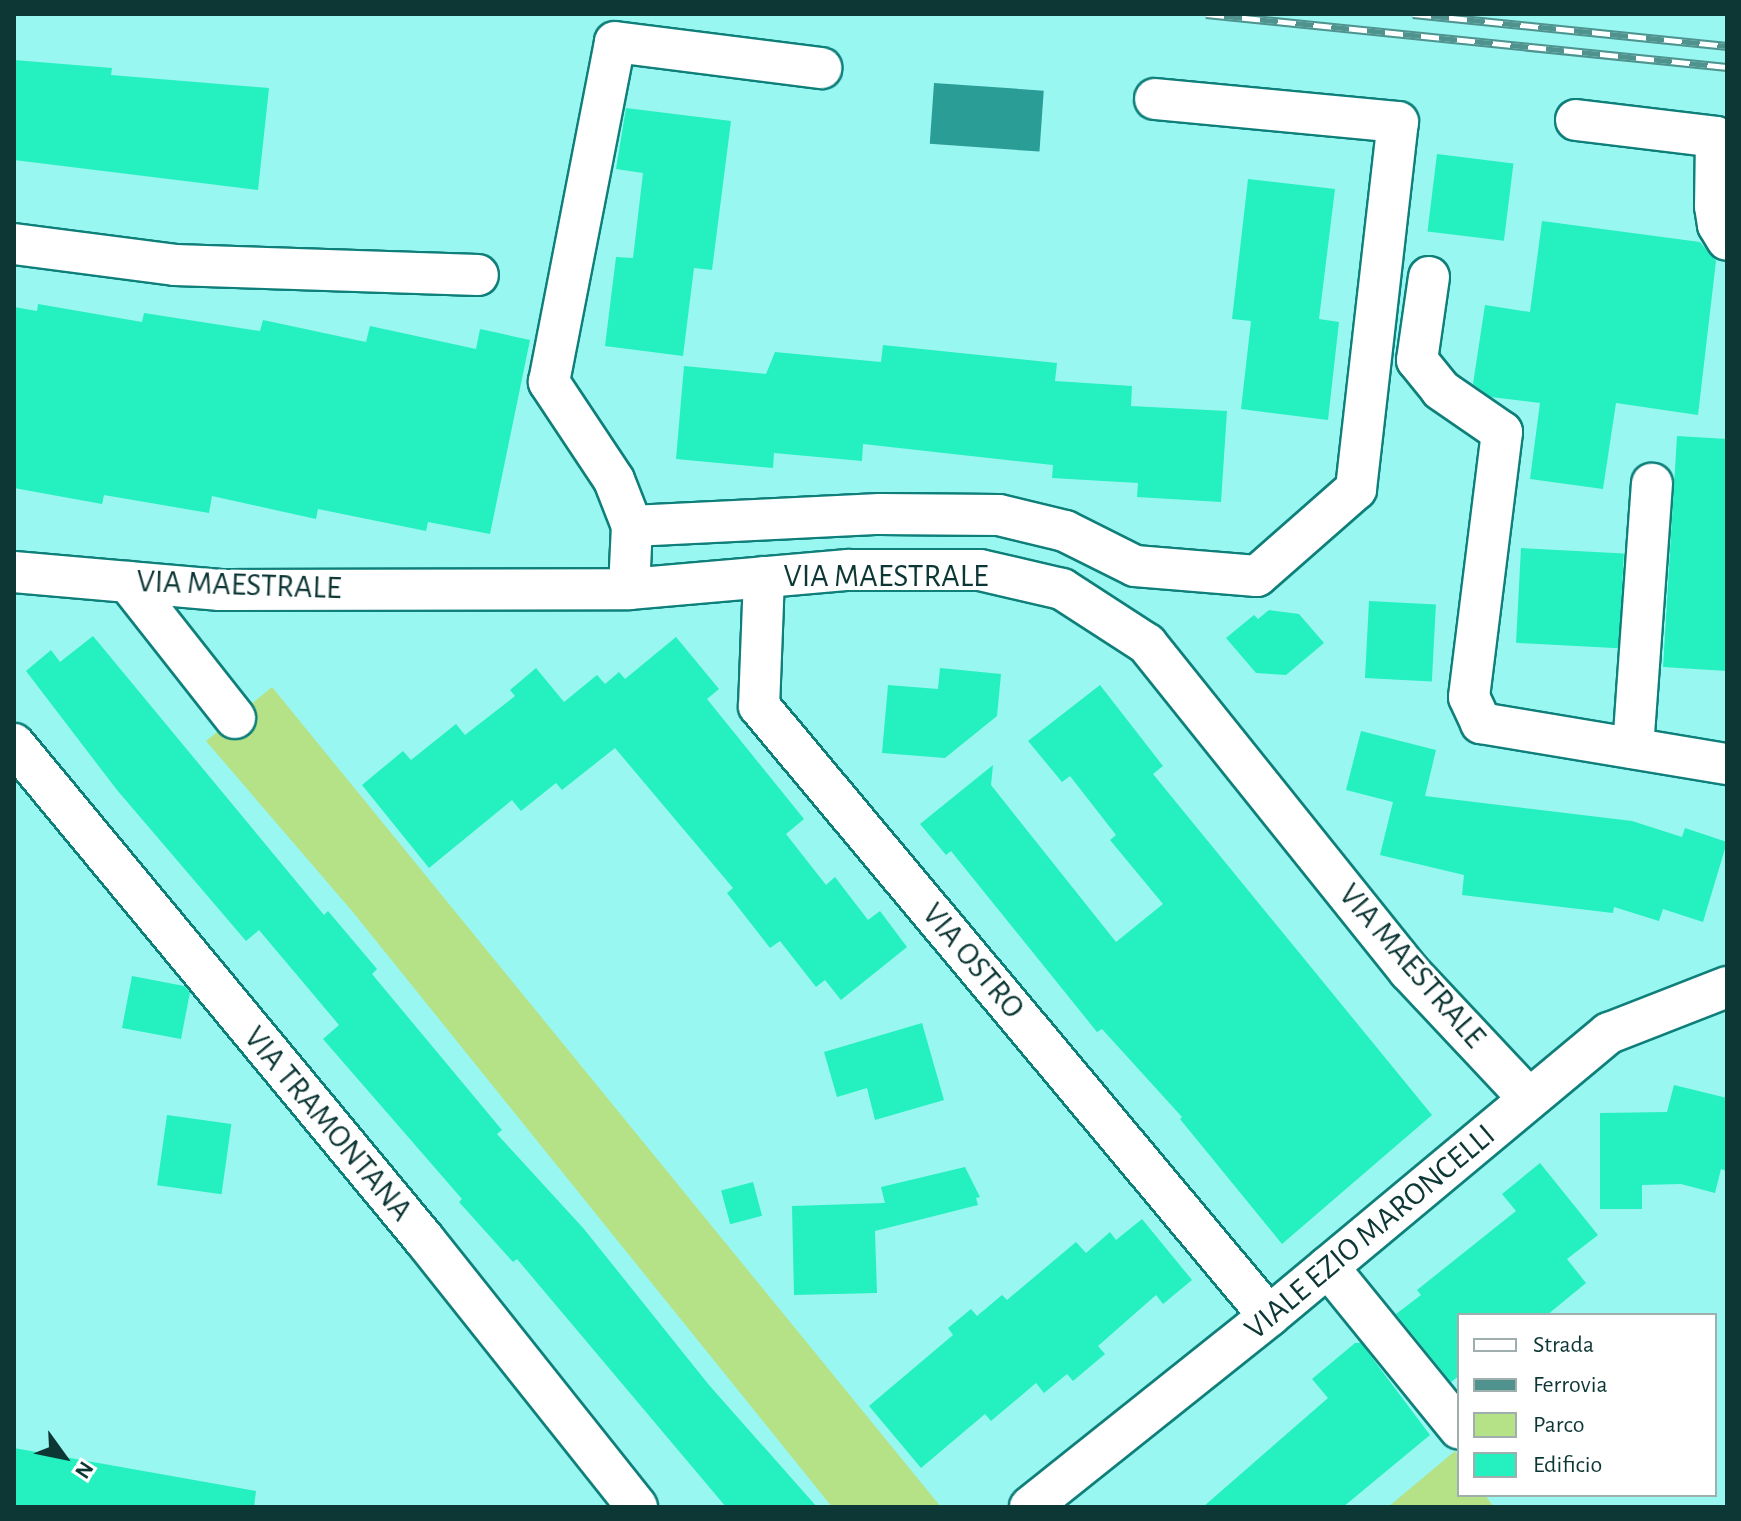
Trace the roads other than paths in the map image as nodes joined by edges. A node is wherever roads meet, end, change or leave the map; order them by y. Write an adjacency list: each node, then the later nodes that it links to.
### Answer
1 (821, 68): 9 (street)
2 (1155, 99): 9 (street)
3 (1576, 120): 4 (street)
4 (1727, 240)
5 (14, 244): 6 (street)
6 (478, 275)
7 (1429, 277): 16 (street)
8 (1652, 484): 16 (street)
9 (632, 526): 13 (street)
10 (14, 572): 12 (street, VIA MAESTRALE)
11 (764, 577): 13 (street, VIA MAESTRALE); 19 (street, VIA MAESTRALE); 21 (street, VIA OSTRO)
12 (128, 582): 13 (street, VIA MAESTRALE); 14 (street)
13 (629, 589)
14 (235, 718)
15 (14, 744): 23 (street, VIA TRAMONTANA)
16 (1633, 748): 17 (street)
17 (1727, 764)
18 (1726, 984): 19 (street, VIALE EZIO MARONCELLI)
19 (1529, 1099): 20 (street, VIALE EZIO MARONCELLI)
20 (1328, 1267): 21 (street, VIALE EZIO MARONCELLI); 22 (street)
21 (1269, 1316): 24 (street, VIALE EZIO MARONCELLI)
22 (1457, 1426)
23 (637, 1507)
24 (1030, 1507)

